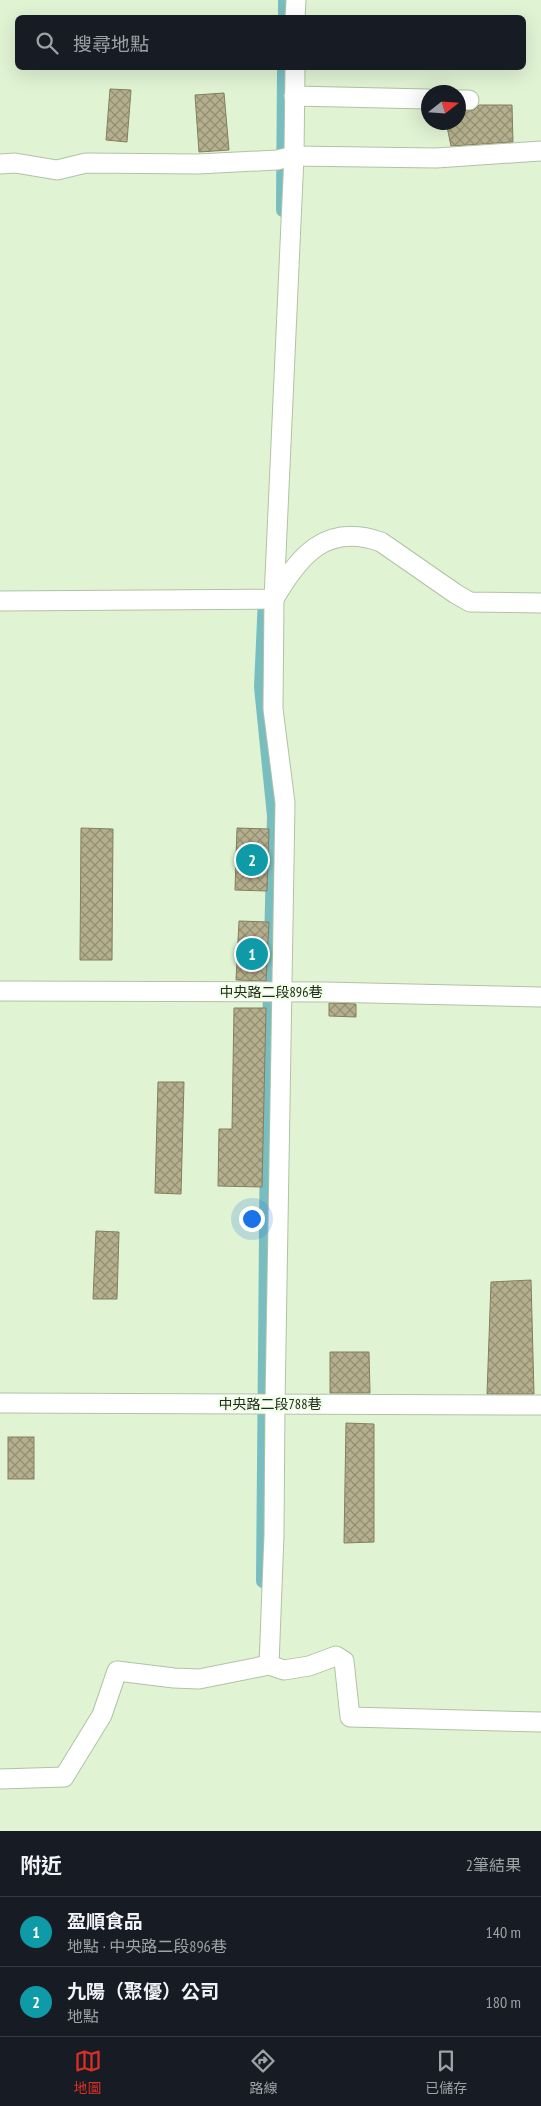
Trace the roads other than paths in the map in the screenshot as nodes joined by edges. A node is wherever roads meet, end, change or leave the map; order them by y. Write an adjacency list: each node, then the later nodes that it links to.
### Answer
1 (296, 0): 2 (street)
2 (295, 15)
3 (295, 70): 4 (street)
4 (294, 96): 5 (street); 7 (street)
5 (421, 99)
6 (541, 151): 7 (street)
7 (294, 156): 8 (street); 9 (street)
8 (0, 164)
9 (274, 599): 10 (street); 11 (street); 13 (street)
10 (0, 601)
11 (541, 603)
12 (0, 991): 13 (street, 中央路二段896巷)
13 (282, 992): 14 (street, 中央路二段896巷); 16 (street)
14 (541, 997)
15 (0, 1403): 16 (street, 中央路二段788巷)
16 (275, 1404): 17 (street, 中央路二段788巷); 18 (street)
17 (541, 1406)
18 (269, 1665): 19 (street); 20 (street)
19 (541, 1722)
20 (0, 1779)

